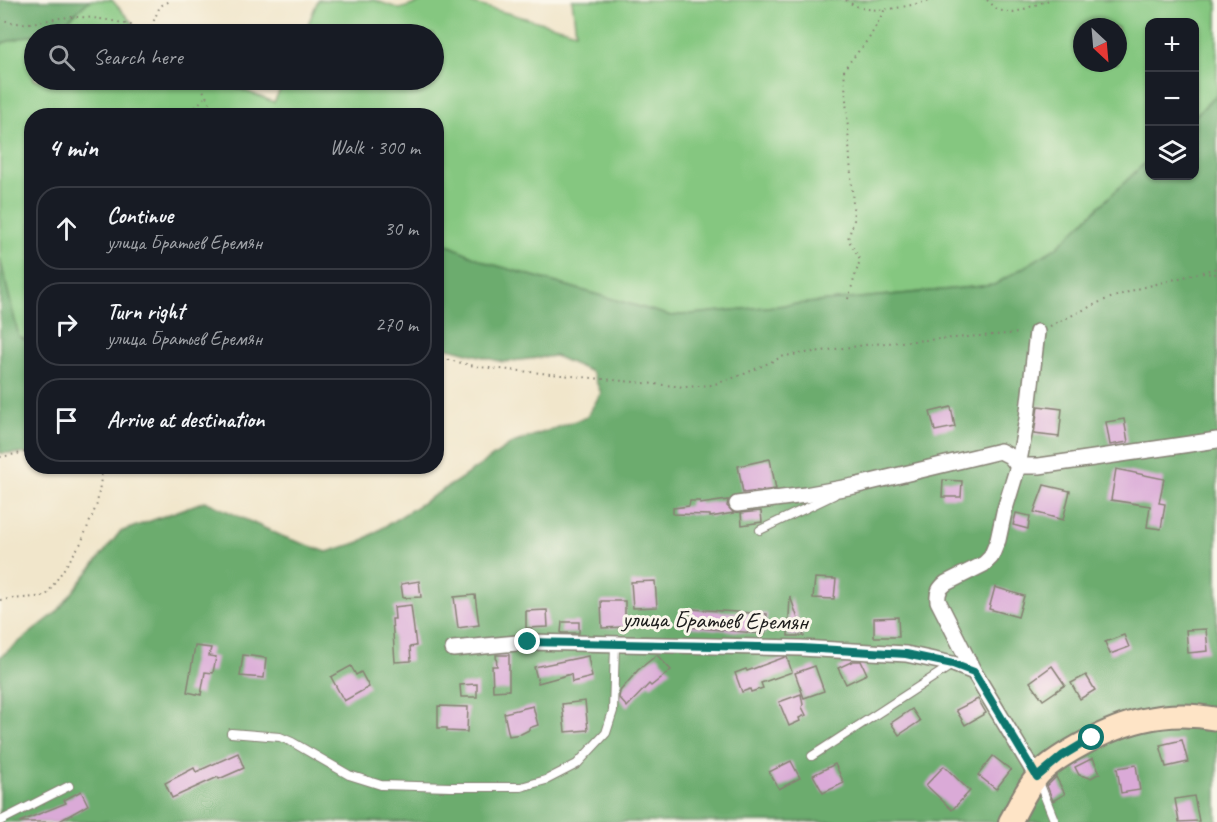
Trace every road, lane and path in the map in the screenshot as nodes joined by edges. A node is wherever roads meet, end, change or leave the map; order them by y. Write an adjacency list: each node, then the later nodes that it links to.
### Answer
1 (172, 0): 9 (path)
2 (846, 0): 6 (path)
3 (934, 0): 6 (path)
4 (987, 0): 5 (path)
5 (1049, 0)
6 (885, 9): 17 (path)
7 (0, 18): 8 (path)
8 (122, 24)
9 (152, 24)
10 (202, 90): 11 (path)
11 (205, 97): 12 (path); 13 (path)
12 (195, 108)
13 (211, 108)
14 (1217, 268): 15 (path)
15 (1199, 273): 16 (path); 18 (path)
16 (1217, 274)
17 (848, 299)
18 (1037, 332): 19 (path); 23 (street)
19 (444, 359)
20 (1217, 440): 23 (street)
21 (24, 452): 22 (path)
22 (0, 457)
23 (1018, 466): 25 (street); 32 (street)
24 (102, 474): 28 (path)
25 (854, 486): 26 (street); 27 (lane)
26 (737, 504)
27 (760, 530)
28 (0, 600)
29 (615, 645): 30 (street, улица Братьев Еремян); 31 (street, улица Братьев Еремян); 34 (lane)
30 (453, 649)
31 (953, 664): 32 (street, улица Братьев Еремян); 35 (lane)
32 (974, 672): 36 (street)
33 (1217, 719): 36 (street)
34 (231, 733)
35 (812, 756)
36 (1037, 777): 39 (street); 40 (lane)
37 (69, 786): 38 (lane)
38 (0, 821)
39 (1010, 822)
40 (1055, 822)

